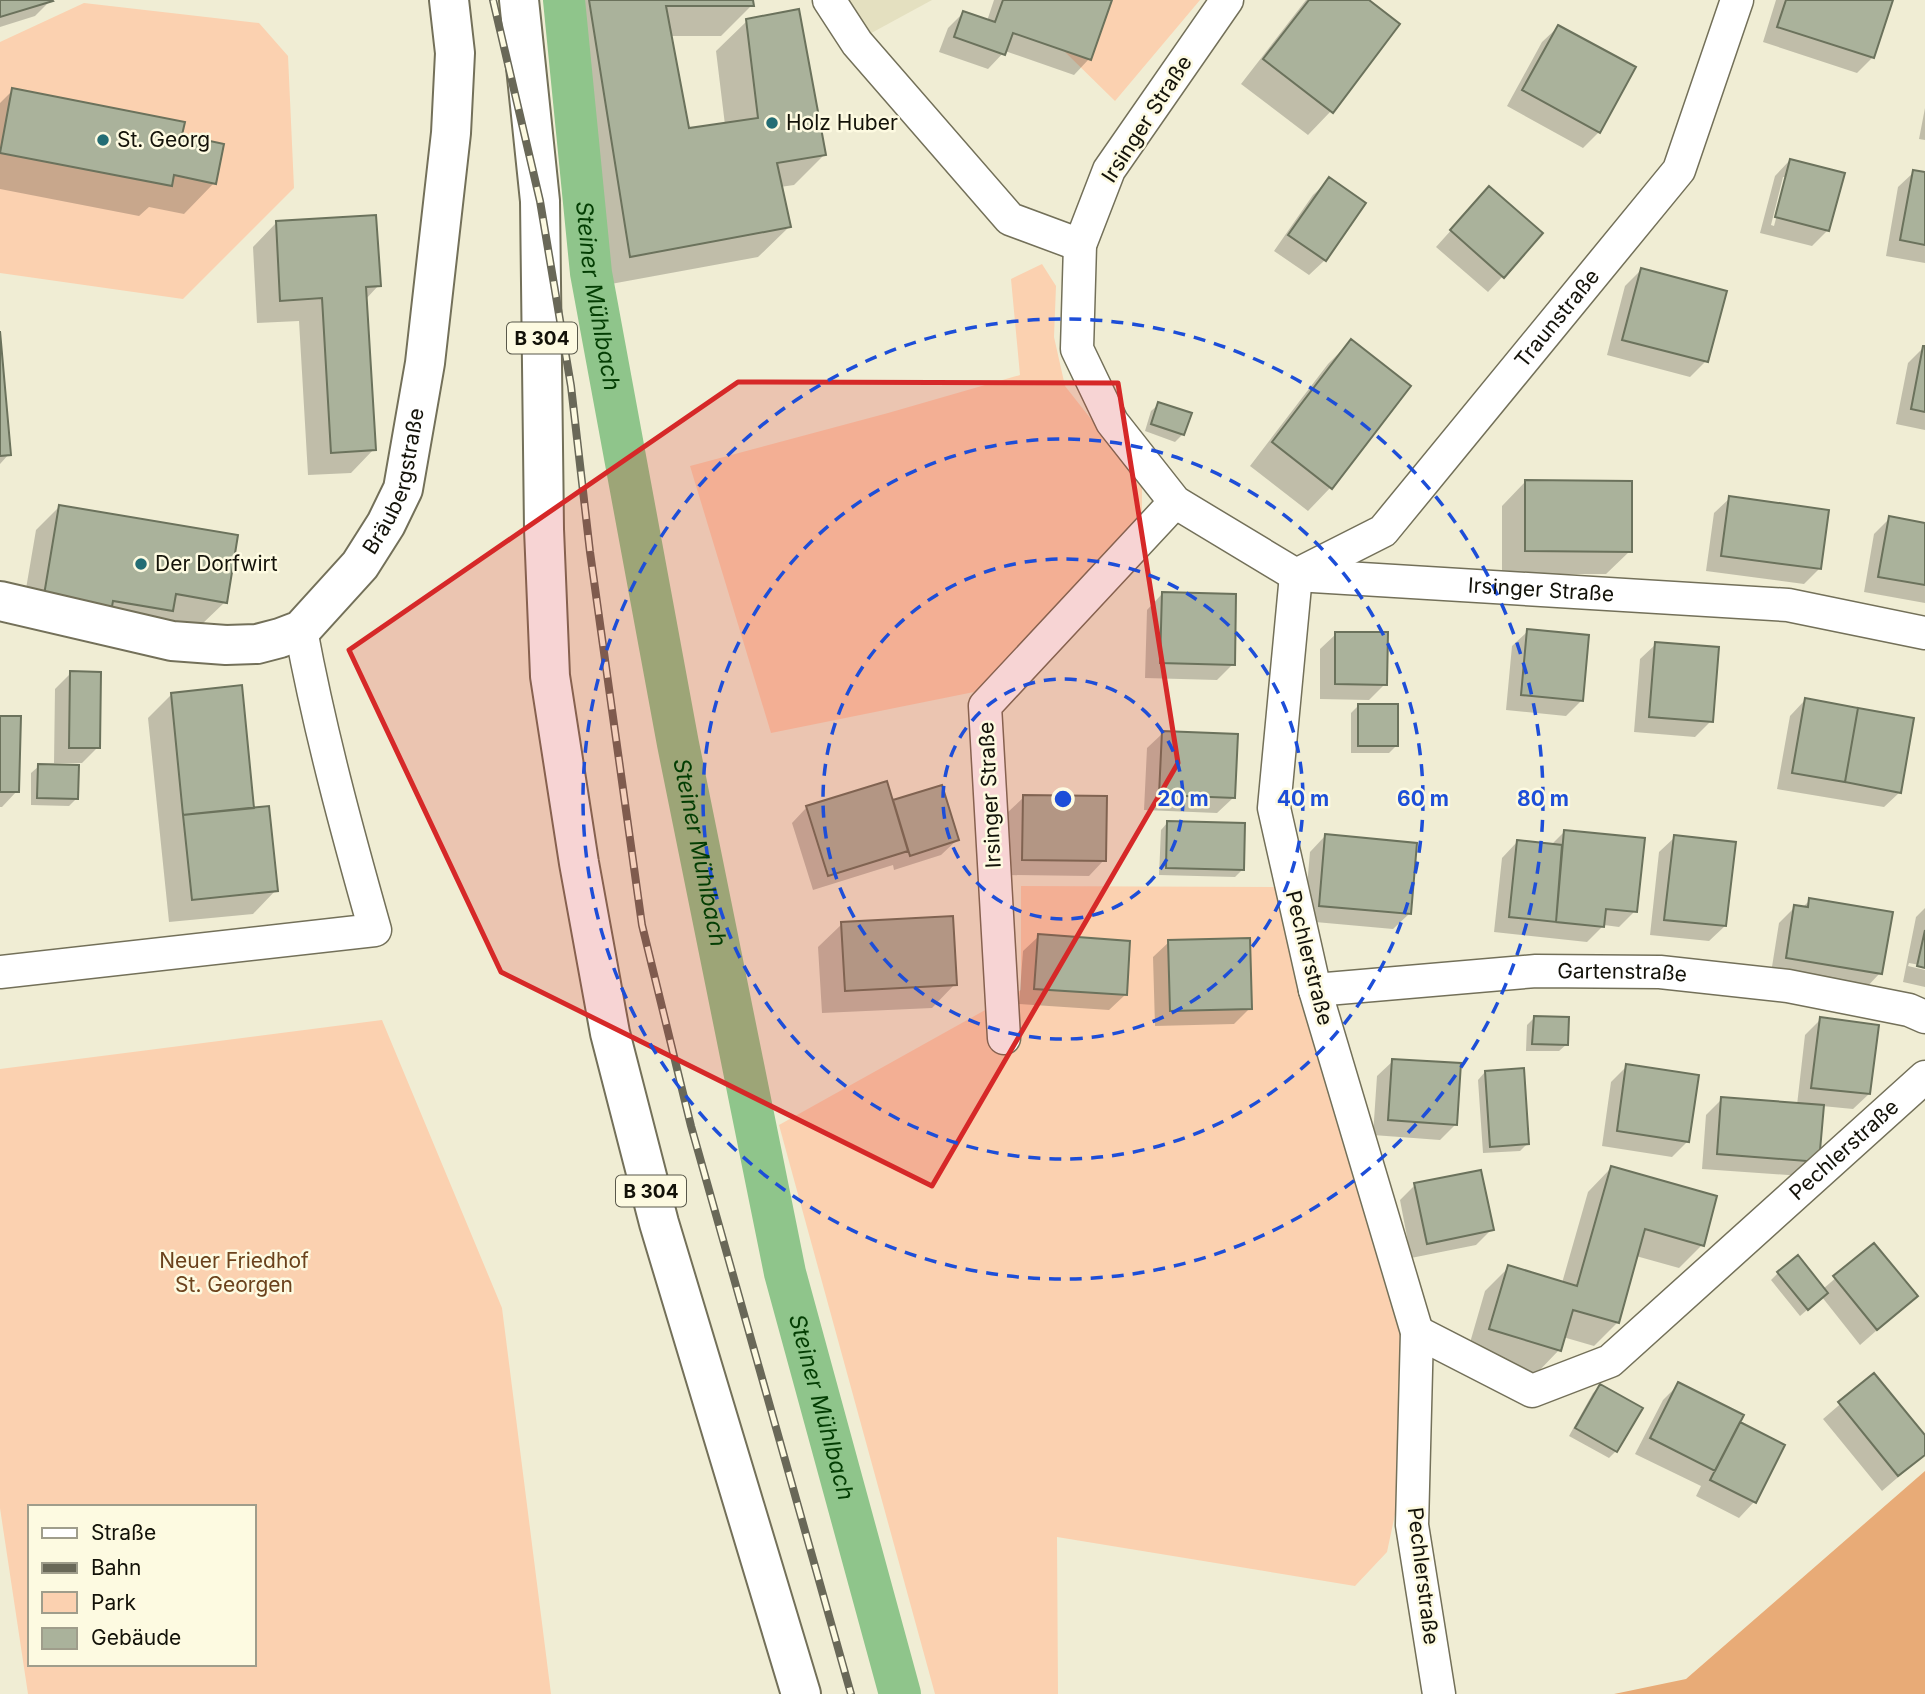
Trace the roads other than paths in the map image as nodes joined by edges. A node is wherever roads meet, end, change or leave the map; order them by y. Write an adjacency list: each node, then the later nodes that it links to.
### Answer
1 (449, 0): 10 (main road, Bräubergstraße)
2 (519, 0): 18 (main road, B 304)
3 (829, 0): 6 (street)
4 (1227, 0): 6 (street, Irsinger Straße)
5 (1737, 0): 8 (street, Traunstraße)
6 (1080, 245): 7 (street, Irsinger Straße)
7 (1175, 502): 8 (street, Irsinger Straße); 15 (street, Irsinger Straße)
8 (1296, 575): 11 (street, Irsinger Straße); 13 (street, Pechlerstraße)
9 (0, 601): 10 (main road, Bräubergstraße)
10 (301, 630): 12 (street)
11 (1925, 633)
12 (0, 972)
13 (1315, 990): 14 (street, Gartenstraße); 17 (street, Pechlerstraße)
14 (1925, 1017)
15 (1004, 1038)
16 (1925, 1077): 17 (street, Pechlerstraße)
17 (1417, 1332): 19 (street, Pechlerstraße)
18 (802, 1694)
19 (1440, 1694)

